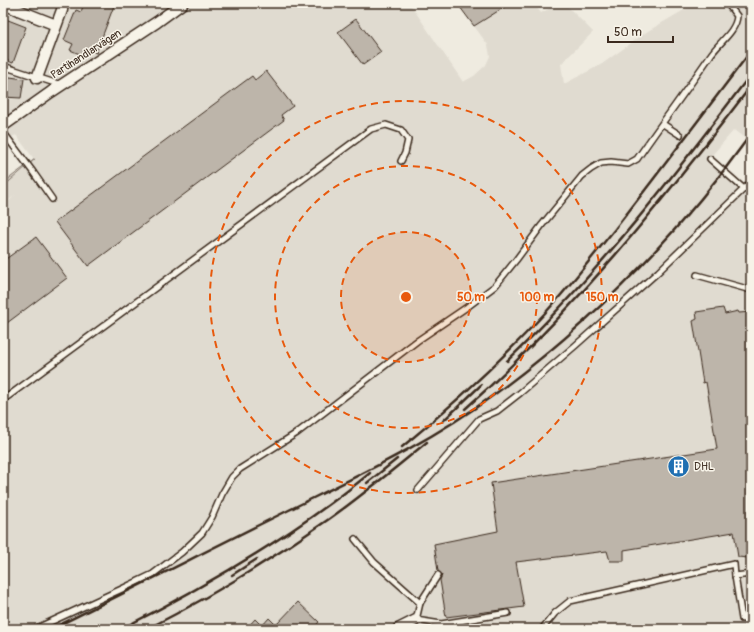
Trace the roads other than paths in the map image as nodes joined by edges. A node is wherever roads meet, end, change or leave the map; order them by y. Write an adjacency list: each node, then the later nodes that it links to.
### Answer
1 (63, 3): 5 (street)
2 (183, 3): 8 (street, Partihandlarvägen)
3 (727, 3): 9 (lane)
4 (3, 4): 5 (street)
5 (56, 25): 7 (street)
6 (3, 66): 7 (lane)
7 (37, 78): 8 (lane)
8 (61, 85): 10 (street, Partihandlarvägen)
9 (663, 124): 12 (lane); 30 (lane)
10 (3, 126)
11 (3, 132): 17 (lane)
12 (680, 135)
13 (710, 159): 16 (lane)
14 (401, 160): 20 (lane)
15 (751, 182): 16 (lane)
16 (744, 189): 21 (lane)
17 (52, 199)
18 (697, 275): 19 (lane)
19 (751, 290)
20 (3, 400)
21 (418, 490)
22 (354, 539): 26 (lane)
23 (751, 574): 25 (lane)
24 (438, 575): 26 (lane)
25 (736, 576): 28 (lane); 32 (lane)
26 (420, 603): 29 (lane)
27 (508, 612): 29 (lane)
28 (751, 619)
29 (416, 620): 31 (street)
30 (35, 629)
31 (398, 629)
32 (542, 629)

